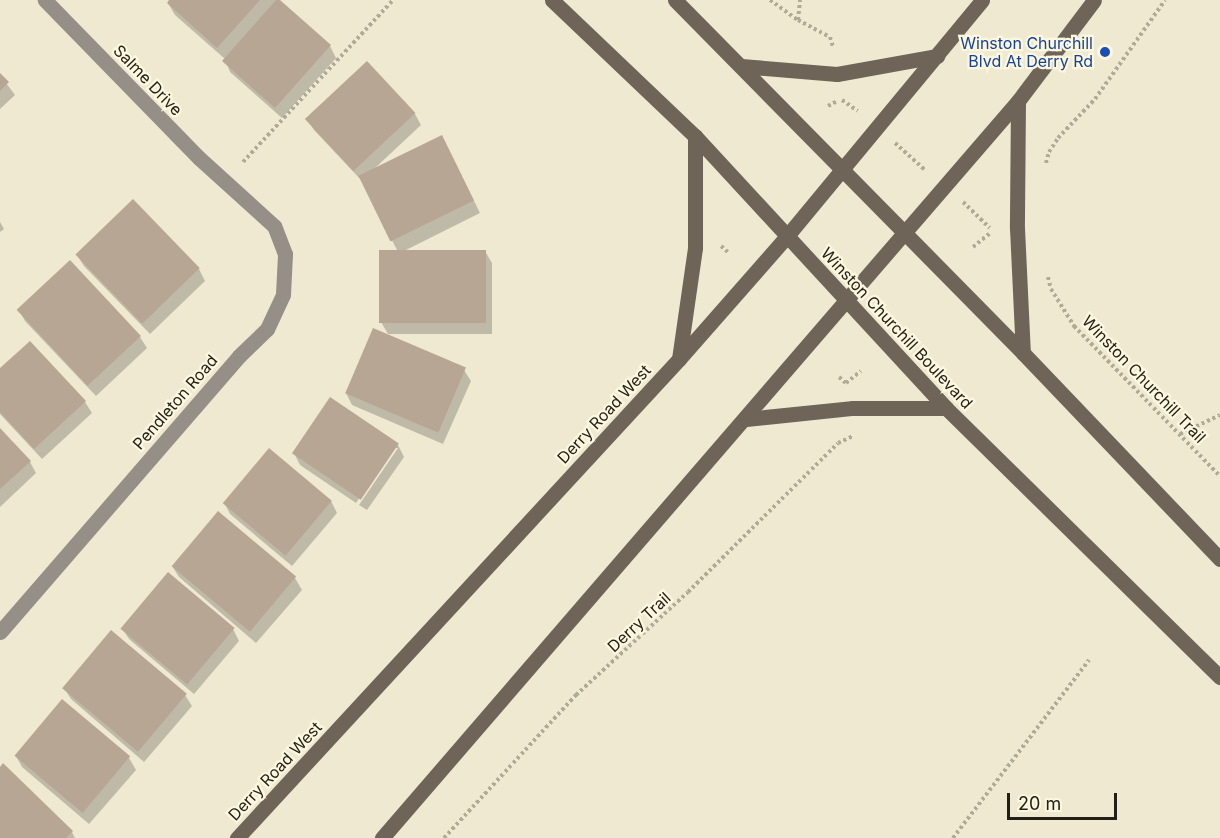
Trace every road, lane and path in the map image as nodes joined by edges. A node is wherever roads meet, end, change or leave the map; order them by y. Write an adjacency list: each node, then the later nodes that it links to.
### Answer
1 (45, 0): 20 (street, Salme Drive)
2 (393, 0): 20 (path)
3 (552, 0): 17 (main road, Winston Churchill Boulevard)
4 (675, 0): 13 (main road)
5 (770, 0): 10 (path)
6 (800, 0): 10 (path)
7 (982, 0): 12 (main road, Derry Road West)
8 (1094, 0): 14 (main road)
9 (1165, 0): 19 (path)
10 (798, 20): 11 (path)
11 (835, 51)
12 (937, 56): 13 (main road); 16 (main road, Derry Road West)
13 (741, 66): 18 (main road)
14 (1018, 101): 21 (main road); 27 (main road)
15 (852, 105): 16 (path)
16 (877, 127): 18 (main road, Derry Road West); 21 (path)
17 (694, 136): 23 (main road, Winston Churchill Boulevard); 28 (main road)
18 (842, 168): 22 (main road); 23 (main road, Derry Road West)
19 (1044, 171)
20 (227, 181): 38 (street, Pendleton Road)
21 (944, 187): 22 (main road); 24 (path)
22 (904, 232): 26 (main road); 27 (main road)
23 (787, 236): 26 (main road, Winston Churchill Boulevard); 28 (main road, Derry Road West)
24 (973, 247)
25 (1046, 268): 35 (path, Winston Churchill Trail)
26 (847, 301): 31 (main road, Winston Churchill Boulevard); 33 (main road)
27 (1023, 353): 37 (main road)
28 (679, 359): 41 (main road, Derry Road West)
29 (861, 371): 30 (path)
30 (846, 384)
31 (946, 408): 33 (main road); 40 (main road, Winston Churchill Boulevard)
32 (1220, 415): 35 (path)
33 (746, 419): 42 (main road)
34 (860, 433): 43 (path, Derry Trail)
35 (1180, 434): 36 (path, Winston Churchill Trail)
36 (1220, 476)
37 (1220, 559)
38 (0, 632)
39 (1089, 660): 44 (path)
40 (1220, 677)
41 (237, 838)
42 (381, 838)
43 (444, 838)
44 (953, 838)

